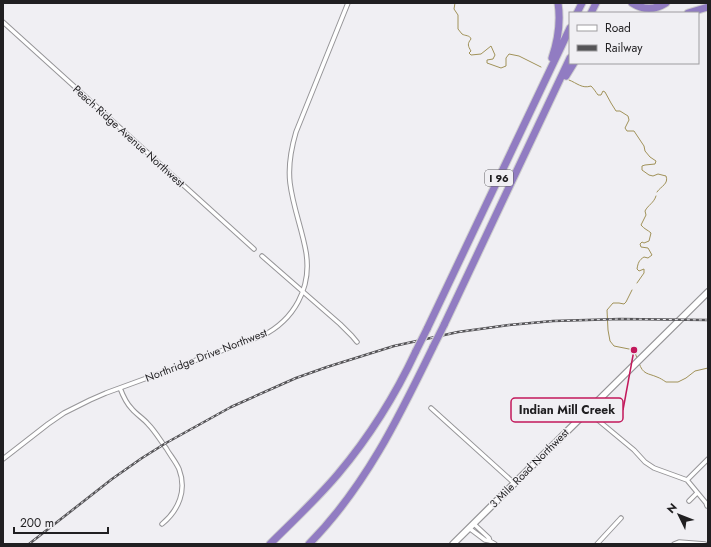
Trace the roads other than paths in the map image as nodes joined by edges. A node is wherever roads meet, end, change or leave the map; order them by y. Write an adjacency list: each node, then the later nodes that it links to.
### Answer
1 (348, 3): 19 (street, Northridge Drive Northwest)
2 (558, 3): 15 (highway)
3 (582, 3): 8 (highway)
4 (596, 3): 9 (highway)
5 (632, 3): 6 (highway)
6 (666, 3)
7 (708, 6): 10 (highway)
8 (578, 12)
9 (592, 12)
10 (691, 12)
11 (3, 22): 17 (street, Peach Ridge Avenue Northwest)
12 (569, 30): 15 (highway, I 96)
13 (569, 60): 16 (highway, I 96)
14 (573, 64): 16 (highway)
15 (536, 98): 35 (highway, I 96, bridge)
16 (540, 122): 36 (highway, I 96, bridge)
17 (254, 249)
18 (262, 256): 19 (street)
19 (302, 292): 21 (street); 22 (street, Northridge Drive Northwest)
20 (708, 292): 24 (main road, 3 Mile Road Northwest)
21 (357, 342)
22 (120, 388): 25 (street, Northridge Drive Northwest); 33 (street)
23 (431, 408): 28 (street)
24 (587, 411): 27 (street); 28 (main road, 3 Mile Road Northwest)
25 (3, 459)
26 (708, 459): 27 (street)
27 (687, 480): 29 (street)
28 (514, 483): 34 (main road, 3 Mile Road Northwest)
29 (697, 493): 30 (street); 31 (street)
30 (689, 501)
31 (707, 504)
32 (621, 518): 39 (street)
33 (162, 524)
34 (472, 526): 37 (main road, 3 Mile Road Northwest); 38 (street)
35 (270, 544)
36 (309, 544)
37 (453, 544)
38 (495, 544)
39 (596, 544)
40 (674, 544): 41 (street)
41 (705, 544)

